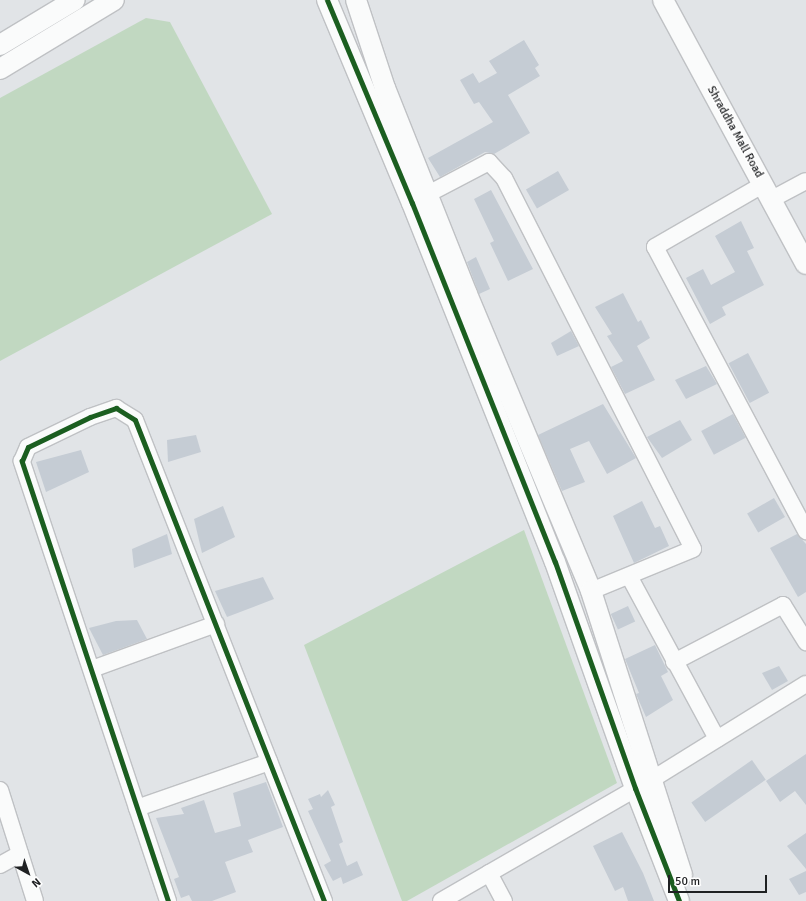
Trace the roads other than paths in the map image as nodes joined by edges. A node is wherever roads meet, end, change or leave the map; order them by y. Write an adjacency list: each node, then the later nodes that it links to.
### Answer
1 (75, 0): 6 (street)
2 (114, 0): 7 (street)
3 (327, 0): 22 (street)
4 (356, 0): 10 (street)
5 (663, 0): 9 (street, Shraddha Mall Road)
6 (0, 46)
7 (0, 69)
8 (806, 181): 9 (street)
9 (768, 191): 11 (street, Shraddha Mall Road); 12 (street)
10 (428, 194): 13 (street); 14 (street)
11 (806, 264)
12 (806, 531)
13 (628, 576): 14 (street); 17 (street)
14 (591, 591): 22 (street)
15 (216, 624): 18 (street); 18 (street); 21 (street)
16 (806, 642): 17 (street)
17 (674, 662): 20 (street)
18 (92, 670): 24 (street)
19 (806, 684): 20 (street)
20 (717, 739): 22 (street)
21 (268, 762): 24 (street); 30 (street)
22 (643, 784): 27 (street); 33 (street); 34 (street)
23 (0, 790): 25 (street)
24 (137, 808): 29 (street)
25 (20, 854): 26 (street); 28 (street)
26 (0, 865)
27 (489, 873): 31 (street); 32 (street)
28 (35, 901)
29 (168, 901)
30 (324, 901)
31 (441, 901)
32 (504, 901)
33 (679, 901)
34 (690, 901)

